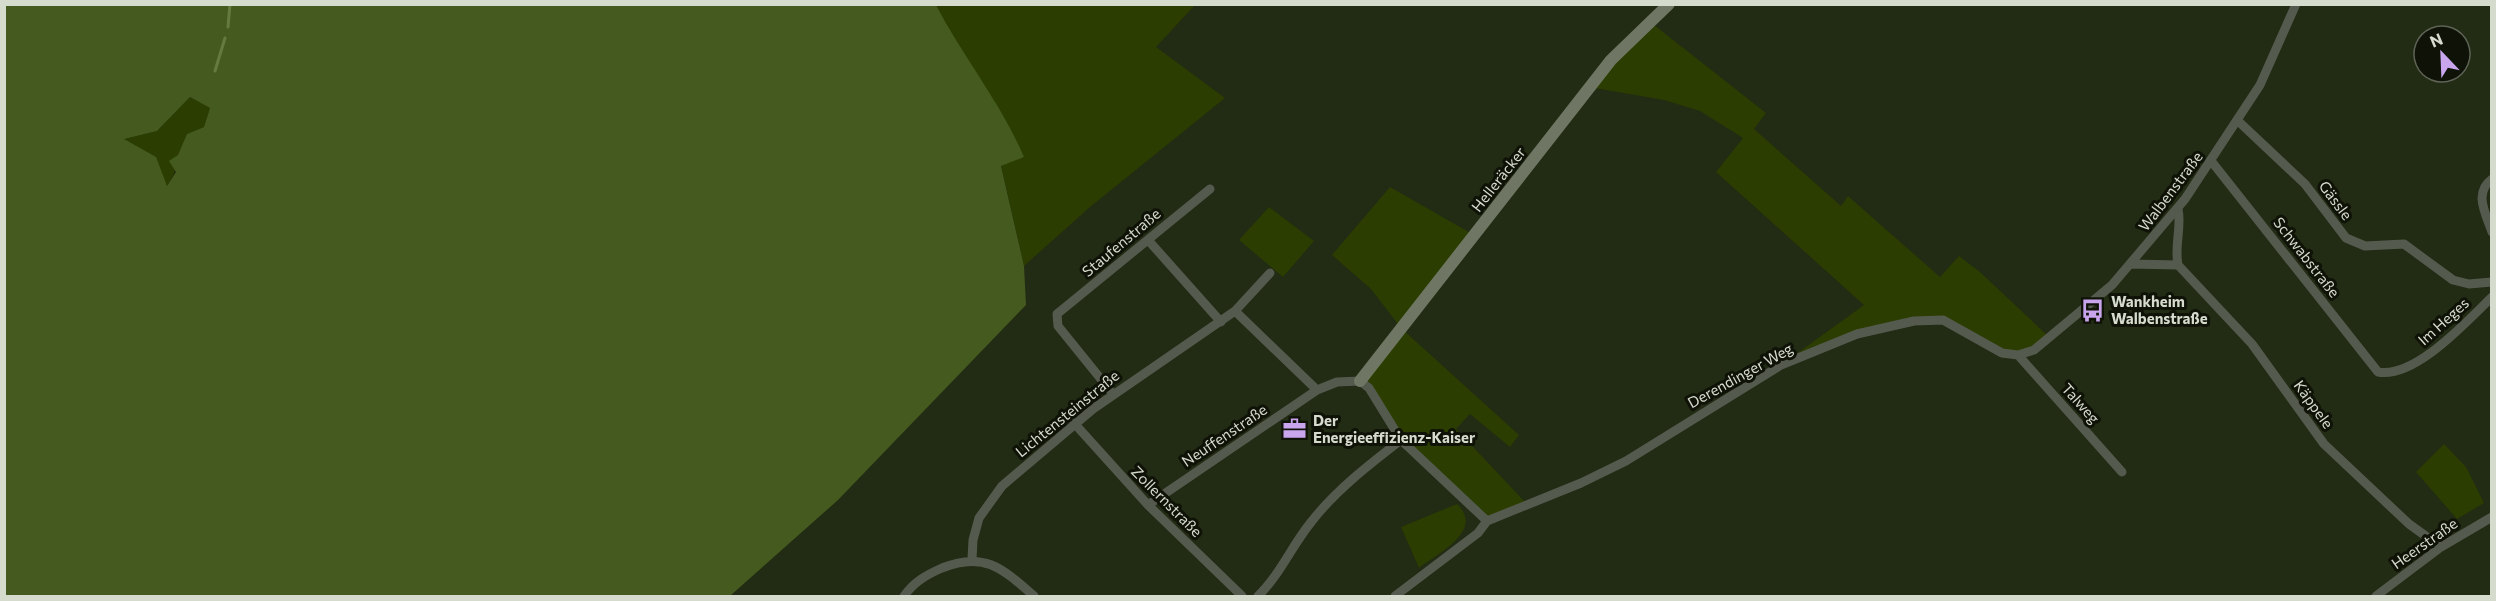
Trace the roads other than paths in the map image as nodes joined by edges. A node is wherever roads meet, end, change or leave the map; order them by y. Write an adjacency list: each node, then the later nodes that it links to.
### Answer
1 (1669, 4): 19 (street, Helleräcker)
2 (2296, 4): 3 (street, Walbenstraße)
3 (2237, 120): 4 (street, Walbenstraße); 13 (street, Gässle)
4 (2212, 162): 7 (street, Walbenstraße); 18 (street, Schwabstraße)
5 (2492, 179): 8 (street)
6 (1209, 189): 9 (street, Staufenstraße)
7 (2178, 208): 10 (street, Walbenstraße); 11 (street)
8 (2492, 232)
9 (1148, 240): 16 (street); 21 (street, Staufenstraße)
10 (2131, 264): 11 (street); 17 (street, Walbenstraße)
11 (2178, 265): 28 (street, Käppele)
12 (1270, 273): 15 (street, Lichtensteinstraße)
13 (2492, 282)
14 (2492, 297): 18 (street, Im Heges)
15 (1235, 312): 16 (street, Lichtensteinstraße); 20 (street)
16 (1221, 322): 21 (street, Lichtensteinstraße)
17 (2018, 354): 24 (street, Talweg); 27 (street, Derendinger Weg)
18 (2378, 372)
19 (1360, 381): 20 (street, Neuffenstraße); 23 (street)
20 (1317, 390): 25 (street, Neuffenstraße)
21 (1113, 394): 22 (street, Lichtensteinstraße)
22 (1074, 423): 25 (street, Zollernstraße); 29 (street, Lichtensteinstraße)
23 (1401, 440): 27 (street); 33 (street)
24 (2122, 472)
25 (1148, 505): 32 (street, Zollernstraße)
26 (2492, 517): 28 (street, Heerstraße)
27 (1487, 520): 34 (street)
28 (2440, 547): 35 (street, Heerstraße)
29 (972, 559): 30 (street); 31 (street)
30 (904, 597)
31 (1034, 597)
32 (1242, 597)
33 (1258, 597)
34 (1395, 597)
35 (2376, 597)

